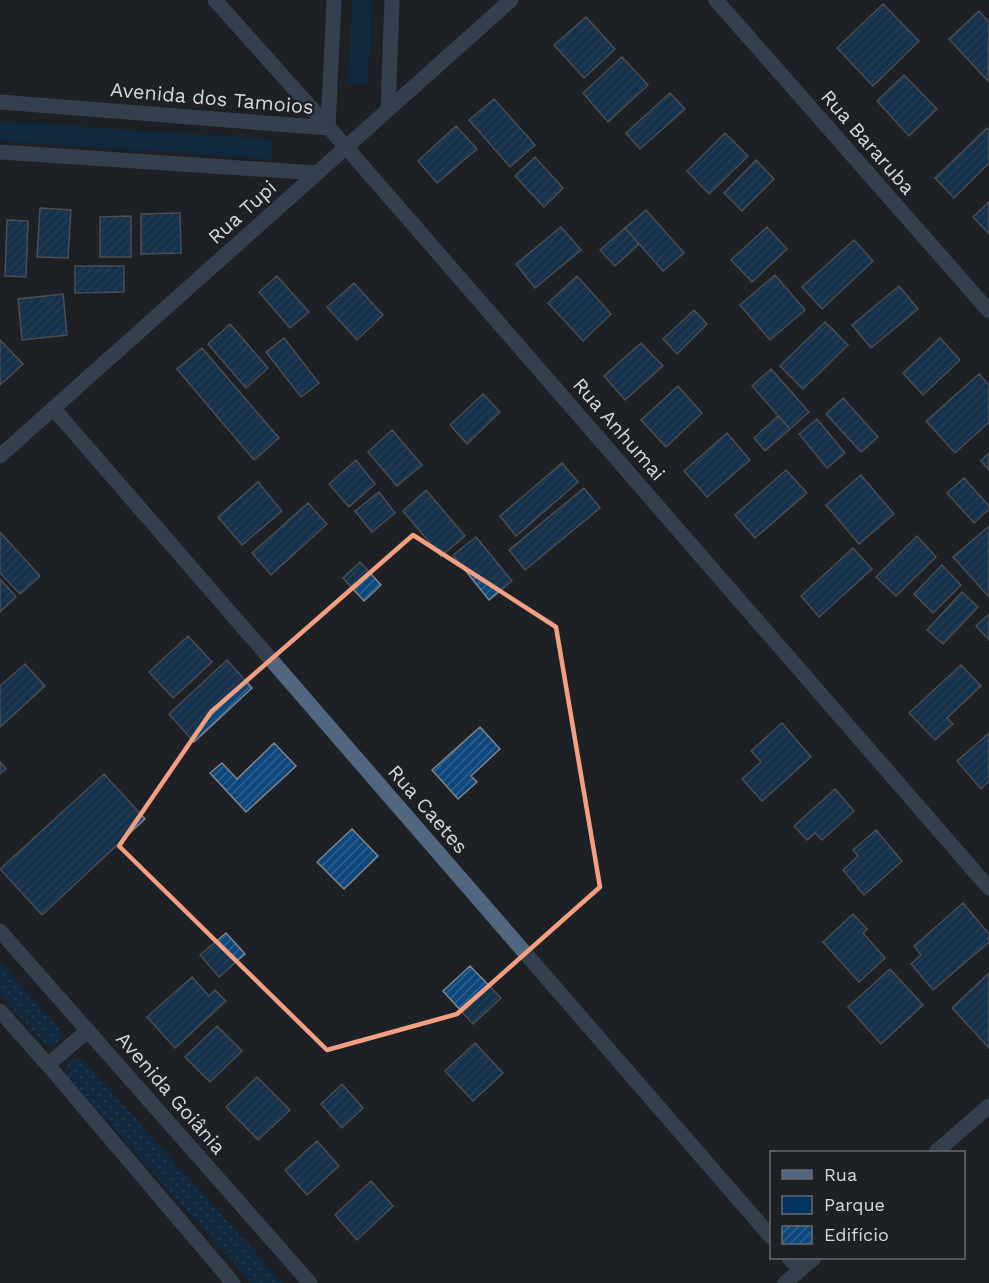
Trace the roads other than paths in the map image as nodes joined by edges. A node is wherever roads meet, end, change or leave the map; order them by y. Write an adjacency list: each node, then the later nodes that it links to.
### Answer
1 (215, 0): 8 (street, Rua Anhumai)
2 (334, 0): 8 (street, Avenida dos Tamoios)
3 (392, 0): 7 (street)
4 (511, 0): 7 (street, Rua Tupi)
5 (716, 0): 12 (street, Rua Bararuba)
6 (0, 102): 8 (street, Avenida dos Tamoios)
7 (388, 110): 9 (street, Rua Tupi)
8 (328, 128): 9 (street, Rua Anhumai)
9 (346, 147): 11 (street, Rua Tupi); 15 (street, Rua Anhumai)
10 (0, 152): 11 (street)
11 (316, 173): 13 (street, Rua Tupi)
12 (989, 311)
13 (53, 408): 14 (street, Rua Tupi); 22 (street, Rua Caetes)
14 (0, 456)
15 (989, 888)
16 (0, 931): 18 (street, Avenida Goiânia)
17 (0, 1011): 19 (street)
18 (88, 1030): 19 (street); 27 (street, Avenida Goiânia)
19 (48, 1065): 26 (street)
20 (989, 1106): 21 (street)
21 (937, 1151)
22 (770, 1237)
23 (791, 1259): 25 (street)
24 (812, 1259): 25 (street)
25 (800, 1270): 28 (street)
26 (233, 1283)
27 (310, 1283)
28 (785, 1283)

